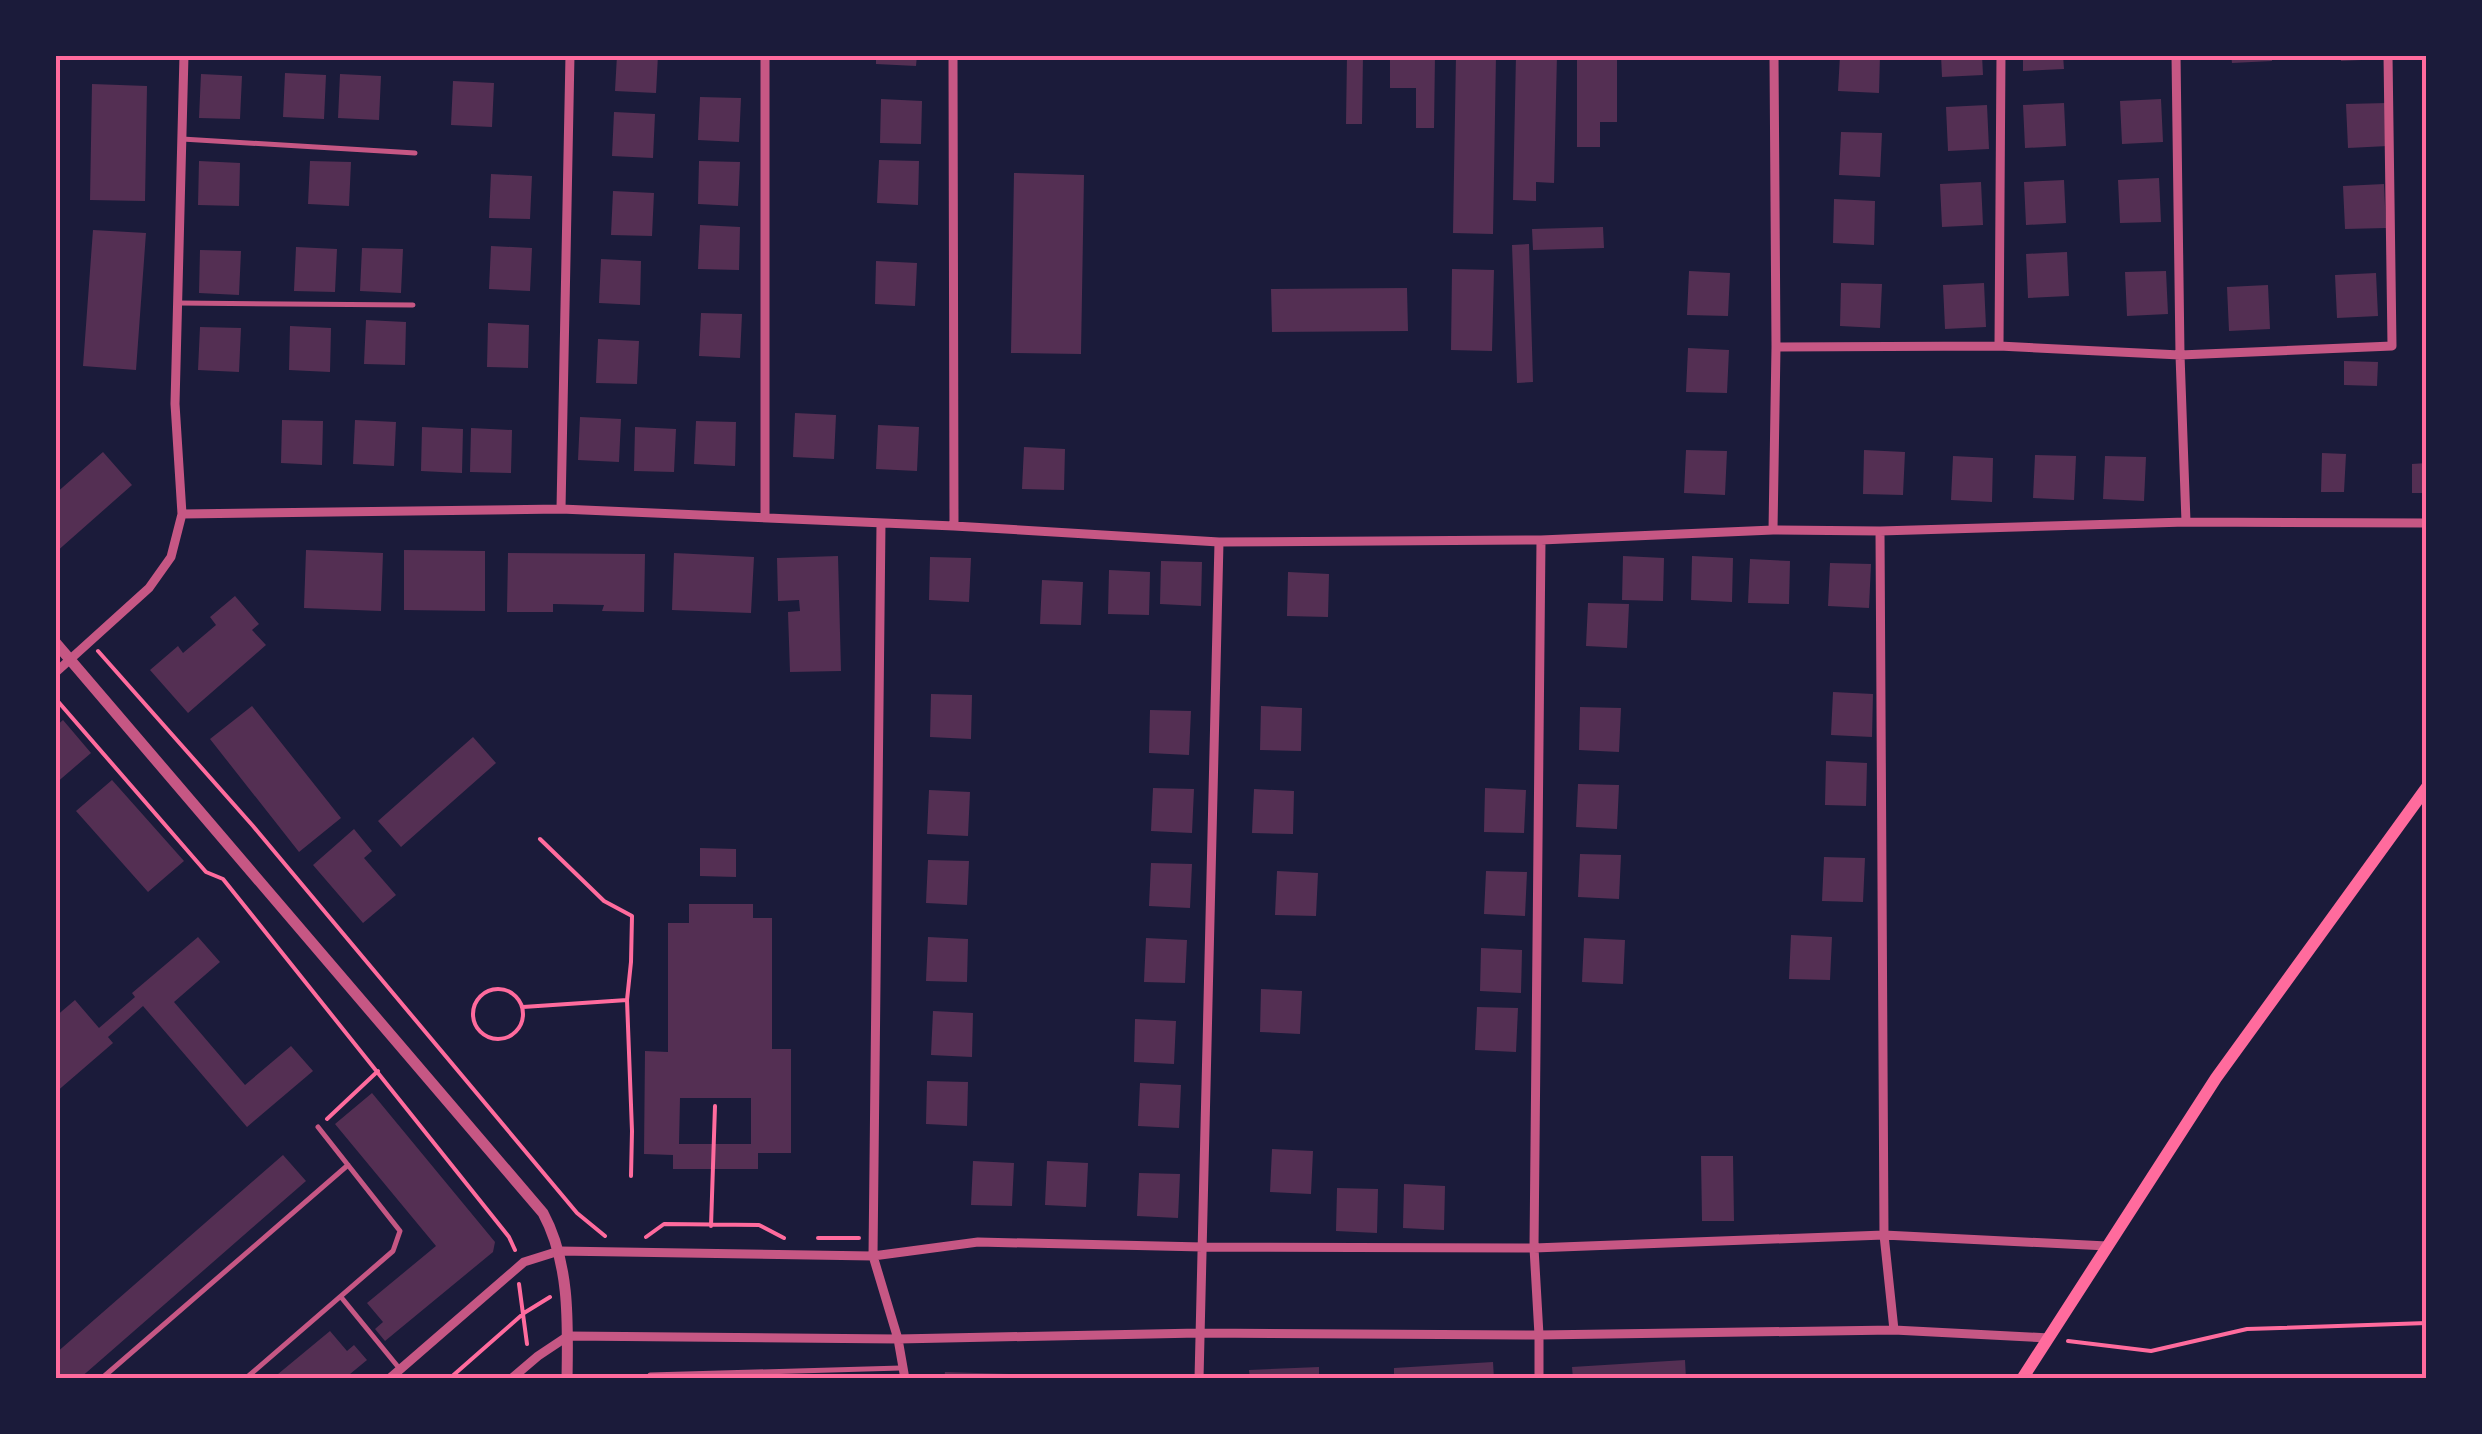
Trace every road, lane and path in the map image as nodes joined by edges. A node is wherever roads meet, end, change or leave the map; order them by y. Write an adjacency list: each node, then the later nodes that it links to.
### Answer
1 (184, 55): 9 (street)
2 (570, 55): 16 (street)
3 (765, 55): 18 (street)
4 (953, 55): 22 (street)
5 (1774, 55): 14 (street)
6 (2001, 55): 13 (street)
7 (2176, 55): 15 (street)
8 (2388, 55): 15 (street)
9 (182, 138): 10 (lane); 11 (street)
10 (414, 153)
11 (179, 303): 12 (lane); 17 (street)
12 (413, 305)
13 (1999, 346): 14 (street); 15 (street)
14 (1776, 347): 23 (street)
15 (2180, 355): 19 (street)
16 (561, 509): 17 (street); 18 (street)
17 (182, 514): 27 (street)
18 (765, 518): 20 (street)
19 (2186, 522): 21 (street); 24 (street)
20 (881, 523): 22 (street); 47 (street)
21 (2427, 523)
22 (954, 526): 26 (street)
23 (1773, 530): 24 (street); 25 (street)
24 (1880, 531): 44 (street)
25 (1541, 540): 26 (street); 52 (street)
26 (1219, 542): 51 (street)
27 (89, 641): 29 (street); 49 (path)
28 (55, 642): 29 (street)
29 (70, 659): 30 (street); 53 (street)
30 (55, 673)
31 (55, 698): 32 (path)
32 (63, 707): 33 (path); 38 (path)
33 (55, 714)
34 (2427, 787): 50 (main road)
35 (540, 839): 36 (path)
36 (627, 1000): 37 (path); 42 (path)
37 (523, 1007): 37 (path)
38 (378, 1071): 40 (path); 55 (path)
39 (715, 1106): 43 (path)
40 (318, 1128): 41 (lane)
41 (348, 1165): 57 (lane); 70 (lane)
42 (630, 1176)
43 (711, 1226): 45 (path); 48 (path)
44 (1884, 1235): 50 (street); 52 (street); 60 (street)
45 (784, 1238)
46 (802, 1238): 47 (path)
47 (873, 1238): 54 (street)
48 (635, 1242)
49 (614, 1244)
50 (2107, 1246): 64 (main road)
51 (1203, 1247): 52 (street); 54 (street); 61 (street)
52 (1534, 1248): 62 (street)
53 (560, 1251): 54 (street); 55 (street); 56 (street)
54 (874, 1256): 65 (street)
55 (517, 1269): 58 (path); 67 (street)
56 (564, 1289): 58 (path); 63 (street)
57 (341, 1296): 67 (lane); 71 (lane)
58 (524, 1312): 66 (path); 73 (path)
59 (2427, 1322): 64 (path)
60 (1894, 1330): 62 (street); 64 (street)
61 (1199, 1333): 62 (street); 65 (street); 77 (street)
62 (1540, 1335): 78 (street)
63 (568, 1336): 65 (street); 66 (street); 75 (street)
64 (2049, 1338): 79 (main road)
65 (898, 1339): 68 (street)
66 (529, 1363): 74 (street)
67 (400, 1370): 72 (street)
68 (904, 1373): 69 (lane)
69 (714, 1376): 76 (lane)
70 (100, 1379)
71 (245, 1379)
72 (389, 1379)
73 (449, 1379)
74 (511, 1379)
75 (567, 1379)
76 (650, 1379)
77 (1199, 1379)
78 (1540, 1379)
79 (2022, 1379)

